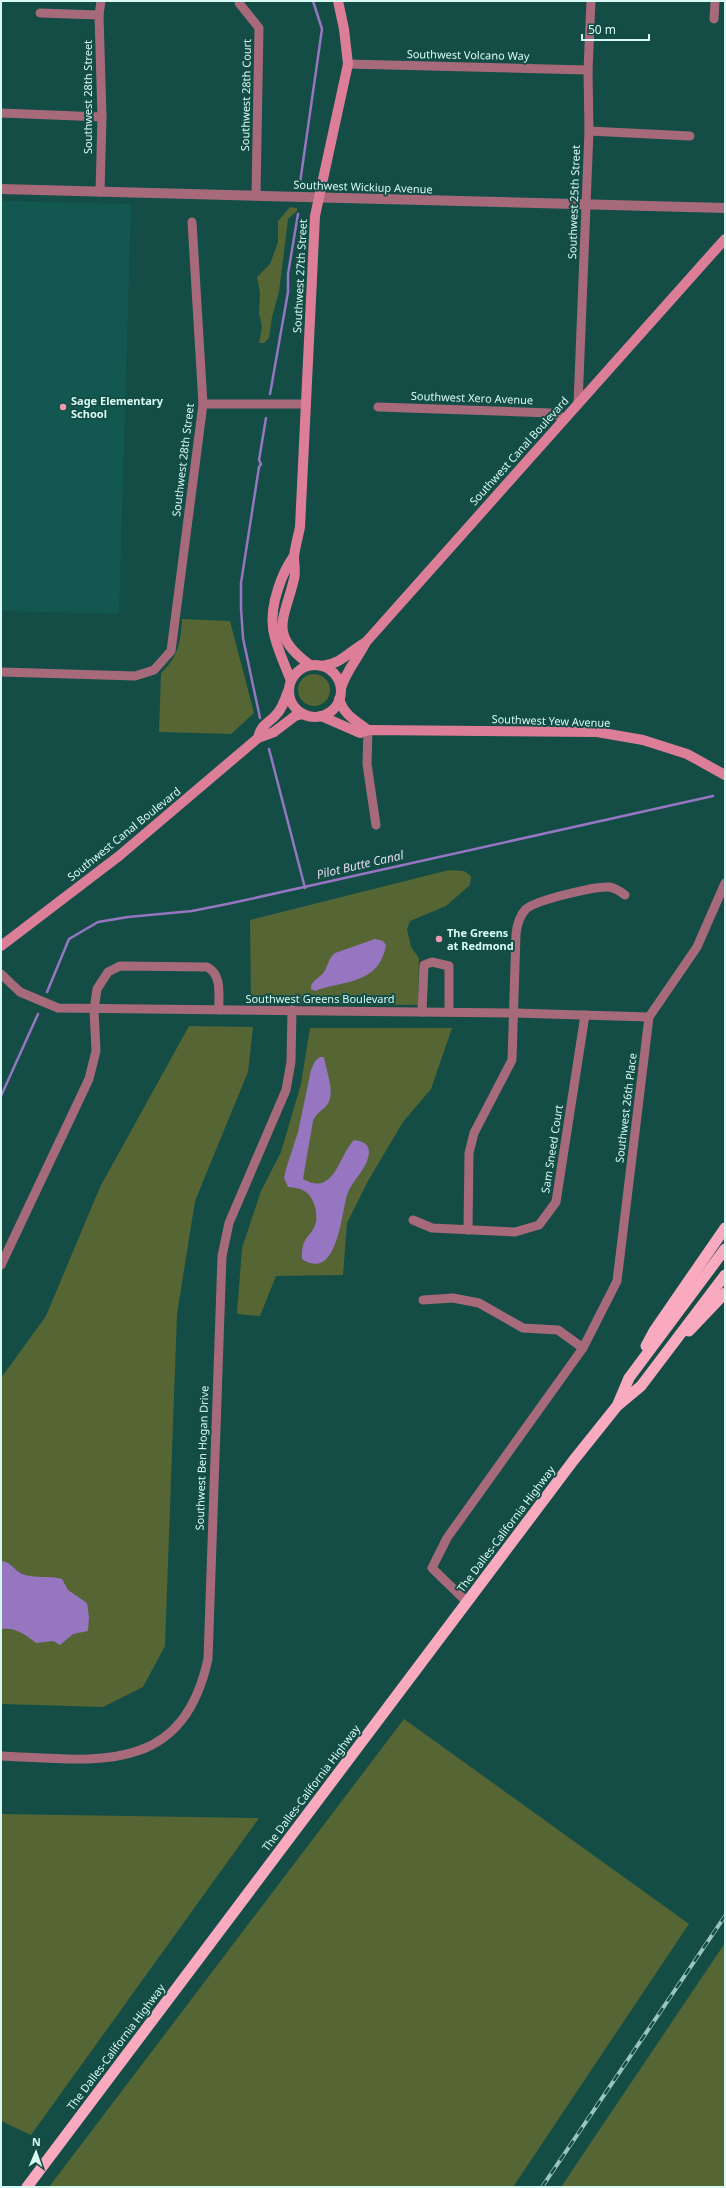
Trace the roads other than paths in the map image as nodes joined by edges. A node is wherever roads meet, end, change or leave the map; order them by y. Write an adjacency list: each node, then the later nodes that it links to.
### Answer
1 (101, 1): 7 (street, Southwest 28th Street)
2 (338, 1): 9 (main road, Southwest 27th Street)
3 (591, 1): 10 (street, Southwest 25th Street)
4 (714, 1): 8 (street)
5 (239, 3): 17 (street, Southwest 28th Court)
6 (40, 13): 7 (street)
7 (99, 15): 12 (street, Southwest 28th Street)
8 (714, 19)
9 (348, 64): 10 (street, Southwest Volcano Way); 18 (main road, Southwest 27th Street)
10 (588, 70): 13 (street, Southwest 25th Street)
11 (1, 113): 12 (street)
12 (102, 117): 16 (street, Southwest 28th Street)
13 (589, 131): 14 (street); 19 (street, Southwest 25th Street)
14 (690, 136)
15 (1, 189): 16 (street, Southwest Wickiup Avenue)
16 (100, 192): 17 (street, Southwest Wickiup Avenue)
17 (256, 195): 18 (street, Southwest Wickiup Avenue)
18 (319, 197): 19 (street, Southwest Wickiup Avenue); 24 (main road, Southwest 27th Street)
19 (585, 205): 20 (street, Southwest Wickiup Avenue); 25 (street, Southwest 25th Street)
20 (725, 208)
21 (192, 222): 23 (street, Southwest 28th Street)
22 (725, 238): 25 (main road, Southwest Canal Boulevard)
23 (203, 404): 24 (street); 32 (street, Southwest 28th Street)
24 (305, 404): 28 (main road, Southwest 27th Street)
25 (578, 404): 27 (main road, Southwest Canal Boulevard)
26 (378, 407): 27 (street, Southwest Xero Avenue)
27 (564, 418): 29 (main road, Southwest Canal Boulevard)
28 (294, 556): 30 (main road, Southwest 27th Street); 33 (main road, Southwest 27th Street)
29 (366, 642): 31 (main road, Southwest Canal Boulevard); 34 (main road)
30 (310, 665): 31 (main road); 33 (main road)
31 (322, 666): 34 (main road)
32 (1, 672)
33 (290, 685): 36 (main road); 39 (main road, Southwest Canal Boulevard)
34 (340, 688): 35 (main road)
35 (339, 699): 37 (main road); 38 (main road)
36 (303, 714): 37 (main road); 39 (main road, Southwest Canal Boulevard)
37 (320, 716): 38 (main road, Southwest Yew Avenue)
38 (368, 730): 40 (main road, Southwest Yew Avenue); 41 (street)
39 (258, 738): 44 (main road, Southwest Canal Boulevard)
40 (725, 776)
41 (376, 825)
42 (725, 883): 53 (street, Southwest 26th Place)
43 (625, 895): 51 (street)
44 (1, 946)
45 (1, 974): 46 (street, Southwest Greens Boulevard)
46 (94, 1010): 47 (street, Southwest Greens Boulevard); 47 (street); 58 (street)
47 (218, 1010): 48 (street, Southwest Greens Boulevard)
48 (292, 1010): 49 (street, Southwest Greens Boulevard); 67 (street, Southwest Ben Hogan Drive)
49 (422, 1012): 50 (street, Southwest Greens Boulevard); 50 (street)
50 (449, 1012): 51 (street, Southwest Greens Boulevard)
51 (515, 1013): 52 (street, Southwest Greens Boulevard); 56 (street)
52 (585, 1015): 53 (street, Southwest Greens Boulevard); 56 (street, Sam Sneed Court)
53 (649, 1017): 63 (street, Southwest 26th Place)
54 (413, 1220): 56 (street, Sam Sneed Court)
55 (725, 1228): 64 (highway)
56 (468, 1230)
57 (725, 1249): 64 (highway, The Dalles-California Highway)
58 (1, 1265)
59 (725, 1275): 62 (highway, The Dalles-California Highway)
60 (725, 1293): 62 (highway)
61 (423, 1300): 63 (street)
62 (671, 1347): 65 (highway, The Dalles-California Highway)
63 (582, 1348): 66 (street, Southwest 26th Place)
64 (629, 1378): 65 (highway, The Dalles-California Highway)
65 (617, 1406): 66 (highway, The Dalles-California Highway)
66 (468, 1602): 68 (highway, The Dalles-California Highway)
67 (1, 1756)
68 (27, 2187)

